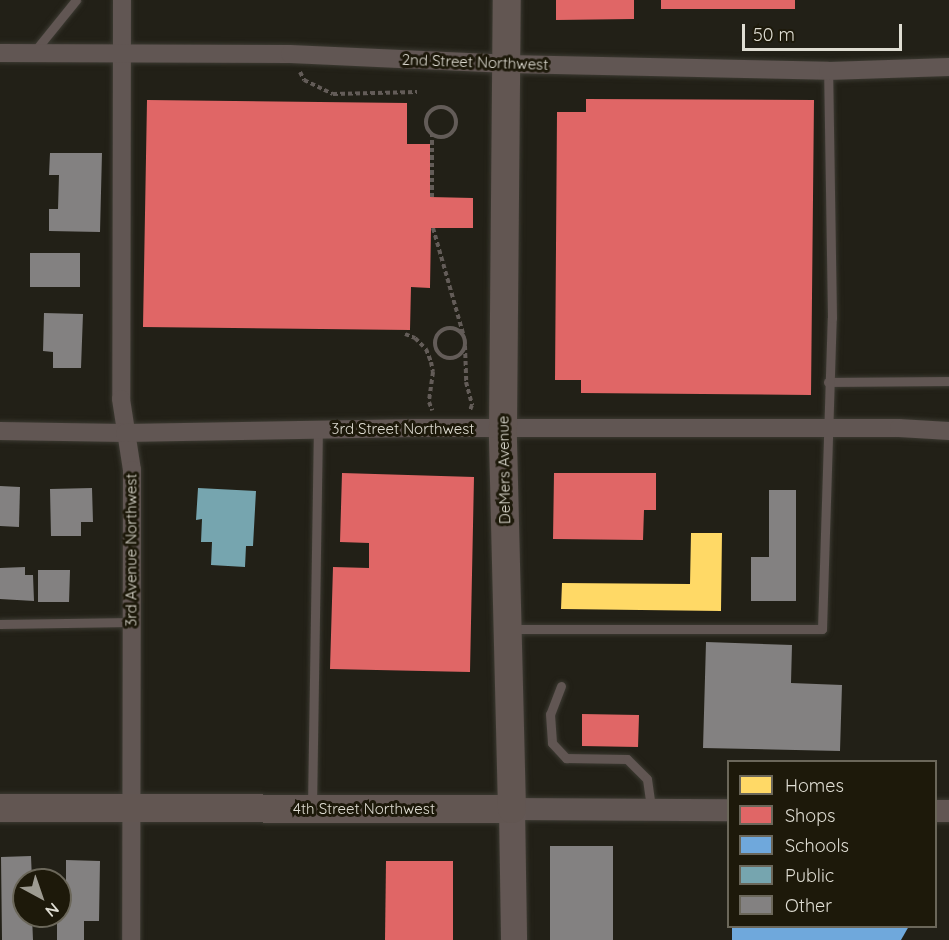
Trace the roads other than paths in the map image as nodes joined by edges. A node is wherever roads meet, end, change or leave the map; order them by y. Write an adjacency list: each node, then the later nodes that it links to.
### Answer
1 (76, 0): 5 (lane)
2 (122, 0): 6 (street, 3rd Avenue Northwest)
3 (507, 0): 7 (main road, DeMers Avenue)
4 (0, 53): 5 (street, 2nd Street Northwest)
5 (33, 53): 6 (street, 2nd Street Northwest)
6 (120, 53): 7 (street, 2nd Street Northwest); 17 (street, 3rd Avenue Northwest)
7 (507, 64): 9 (street, 2nd Street Northwest); 12 (main road, DeMers Avenue)
8 (949, 67): 9 (street, 2nd Street Northwest)
9 (828, 71): 11 (lane)
10 (949, 381): 11 (lane)
11 (828, 382): 14 (lane)
12 (502, 428): 13 (street, 3rd Street Northwest); 14 (street, 3rd Street Northwest); 20 (main road, DeMers Avenue)
13 (318, 429): 17 (street, 3rd Street Northwest); 24 (lane)
14 (828, 429): 16 (street, 3rd Street Northwest); 20 (lane)
15 (0, 431): 17 (street, 3rd Street Northwest)
16 (949, 431)
17 (124, 432): 18 (street, 3rd Avenue Northwest)
18 (132, 622): 19 (lane); 23 (street, 3rd Avenue Northwest)
19 (0, 624)
20 (507, 629): 25 (main road, DeMers Avenue)
21 (561, 686): 26 (lane)
22 (0, 808): 23 (main road, 4th Street Northwest)
23 (132, 809): 24 (main road, 4th Street Northwest); 28 (street, 3rd Avenue Northwest)
24 (312, 809): 25 (main road, 4th Street Northwest)
25 (512, 809): 26 (street, 4th Street Northwest); 29 (main road, DeMers Avenue)
26 (651, 810): 27 (street, 4th Street Northwest)
27 (727, 810)
28 (131, 940)
29 (514, 940)

